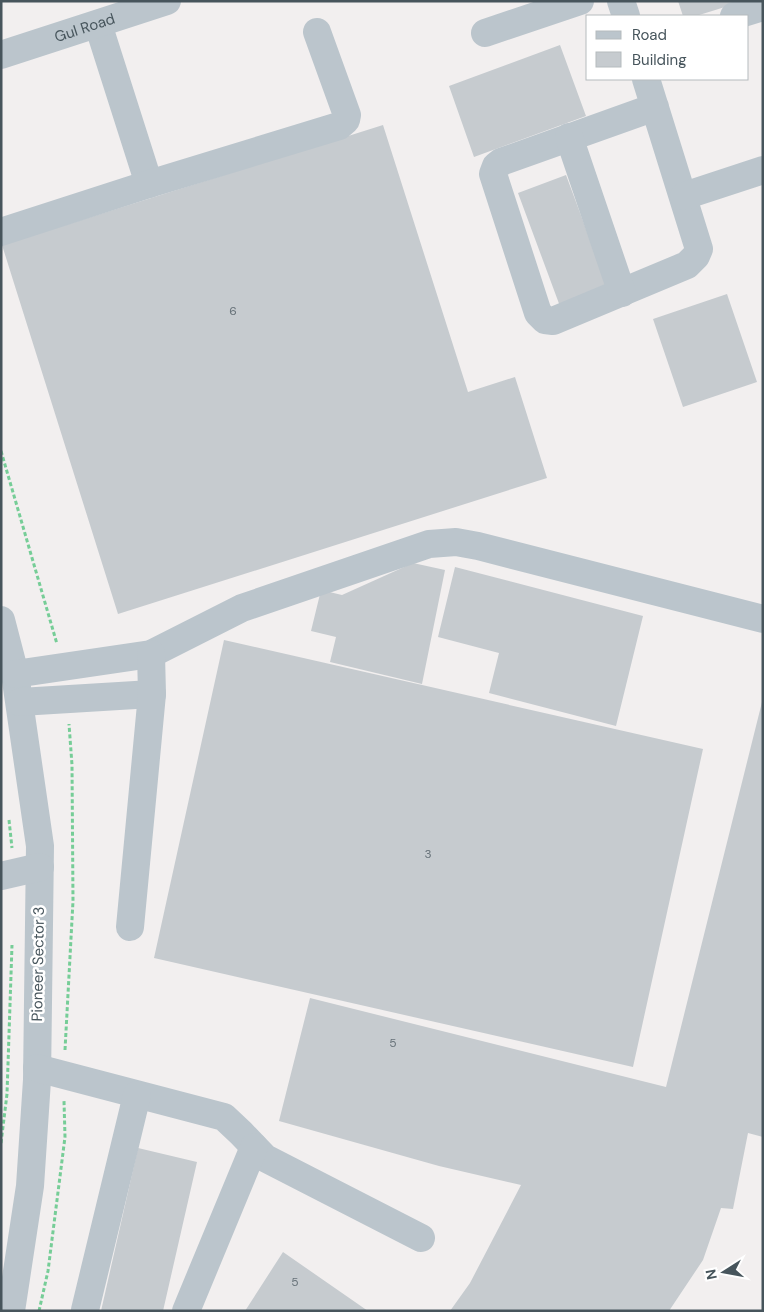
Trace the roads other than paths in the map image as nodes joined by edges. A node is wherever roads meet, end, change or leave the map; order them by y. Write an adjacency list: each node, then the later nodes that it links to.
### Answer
1 (168, 1): 7 (street, Gul Road)
2 (580, 1): 9 (street)
3 (621, 1): 5 (street)
4 (763, 7): 6 (street)
5 (626, 15)
6 (737, 15)
7 (98, 24): 10 (street, Gul Road); 15 (street)
8 (318, 32): 15 (street)
9 (485, 33)
10 (1, 55)
11 (646, 80): 12 (street)
12 (655, 107): 13 (street); 16 (street)
13 (569, 138): 18 (street); 18 (street)
14 (763, 170): 16 (street)
15 (149, 184): 17 (street)
16 (684, 196): 18 (street)
17 (1, 232)
18 (622, 293)
19 (763, 619): 21 (street)
20 (1, 620): 22 (street, Pioneer Sector 3)
21 (150, 654): 22 (street); 23 (street)
22 (15, 674): 24 (street, Pioneer Sector 3)
23 (152, 694): 24 (street); 26 (street)
24 (20, 702): 25 (street, Pioneer Sector 3)
25 (18, 872): 27 (street, Pioneer Sector 3)
26 (130, 927)
27 (37, 1068): 28 (street); 32 (street, Pioneer Sector 3)
28 (137, 1095): 29 (street); 31 (street)
29 (254, 1147): 30 (street); 33 (street)
30 (421, 1238)
31 (85, 1310)
32 (11, 1311)
33 (186, 1311)

